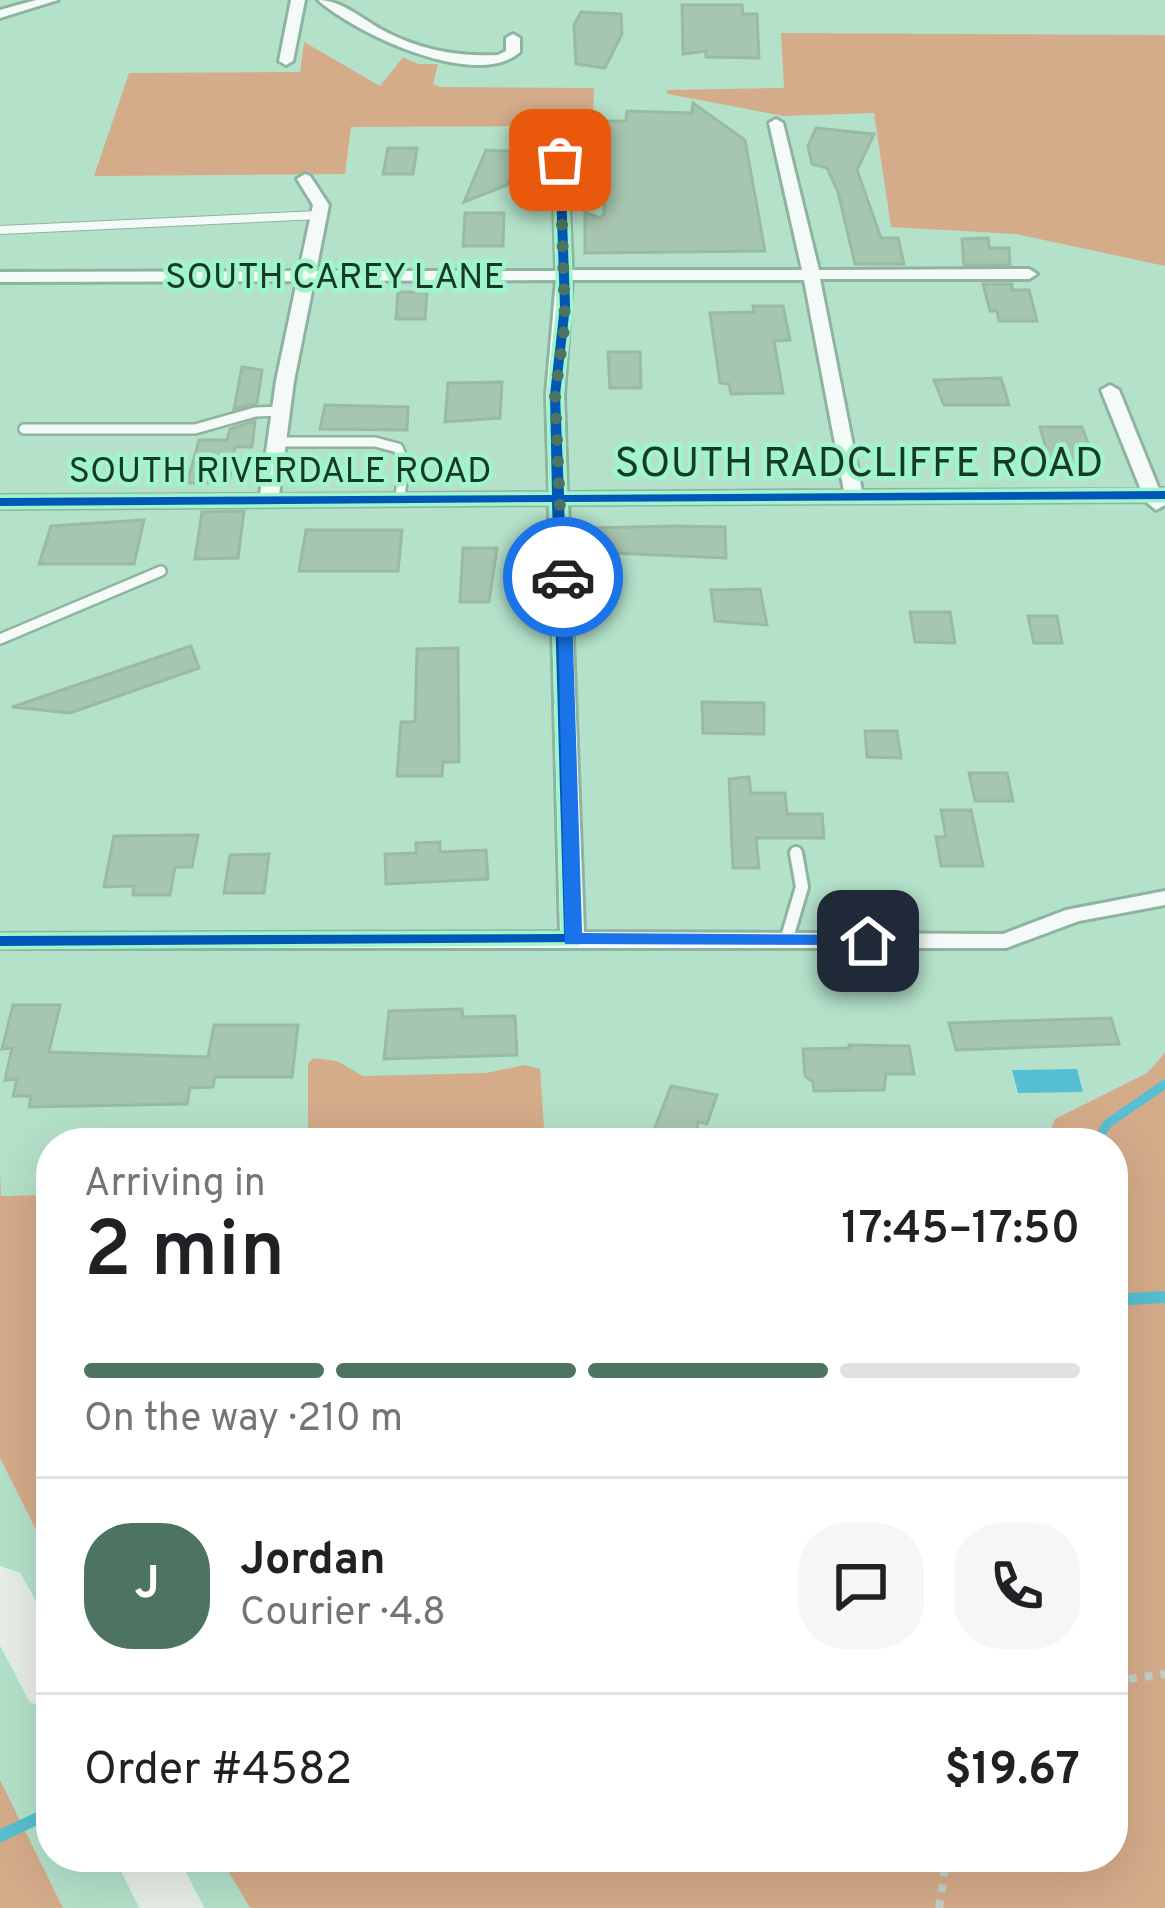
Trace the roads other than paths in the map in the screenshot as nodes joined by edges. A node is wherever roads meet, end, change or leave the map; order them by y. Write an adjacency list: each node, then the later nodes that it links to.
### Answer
1 (51, 0): 4 (street)
2 (298, 0): 6 (street)
3 (325, 0): 5 (street)
4 (0, 14)
5 (513, 38)
6 (286, 61)
7 (776, 123): 14 (street)
8 (560, 160): 12 (street)
9 (305, 179): 10 (street)
10 (319, 215): 11 (lane); 16 (street)
11 (0, 230)
12 (564, 274): 14 (street, SOUTH CAREY LANE); 16 (street, SOUTH CAREY LANE); 24 (street)
13 (1029, 274): 14 (street, SOUTH CAREY LANE)
14 (811, 275): 21 (street)
15 (0, 277): 16 (street, SOUTH CAREY LANE)
16 (306, 277): 18 (street)
17 (1110, 390): 25 (street)
18 (281, 411): 19 (lane); 20 (street)
19 (25, 429)
20 (277, 442): 22 (street); 23 (lane)
21 (854, 497): 24 (street, SOUTH RADCLIFFE ROAD); 25 (street, SOUTH RADCLIFFE ROAD)
22 (269, 498): 23 (street, SOUTH RIVERDALE ROAD); 26 (street, SOUTH RIVERDALE ROAD)
23 (400, 498): 24 (street, SOUTH RIVERDALE ROAD)
24 (560, 498): 31 (street, SOUTH RADCLIFFE ROAD)
25 (1160, 500)
26 (0, 502)
27 (160, 571): 28 (lane)
28 (0, 639)
29 (796, 854): 32 (lane)
30 (1165, 898): 32 (street)
31 (572, 939): 32 (street); 33 (street)
32 (786, 940)
33 (0, 941)
34 (0, 1590): 35 (main road)
35 (36, 1656)
36 (153, 1872): 37 (main road)
37 (172, 1908)

